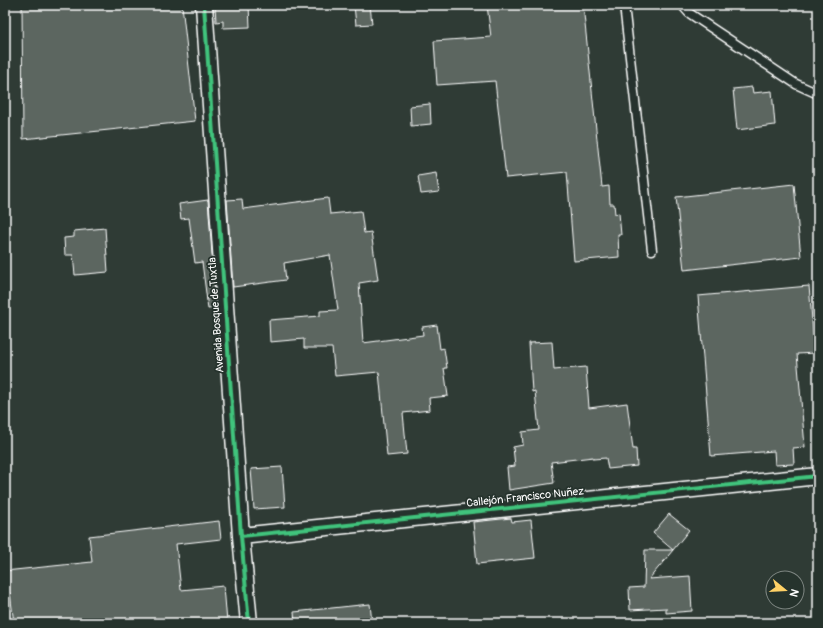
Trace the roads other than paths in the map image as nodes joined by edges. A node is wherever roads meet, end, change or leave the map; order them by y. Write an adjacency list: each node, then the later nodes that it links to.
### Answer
1 (204, 5): 7 (street, Avenida Bosque de Tuxtla)
2 (624, 5): 5 (lane)
3 (682, 5): 4 (lane)
4 (818, 94)
5 (652, 250)
6 (815, 476): 7 (street, Callejón Francisco Nuñez)
7 (240, 536): 8 (street, Avenida Bosque de Tuxtla)
8 (249, 623)

